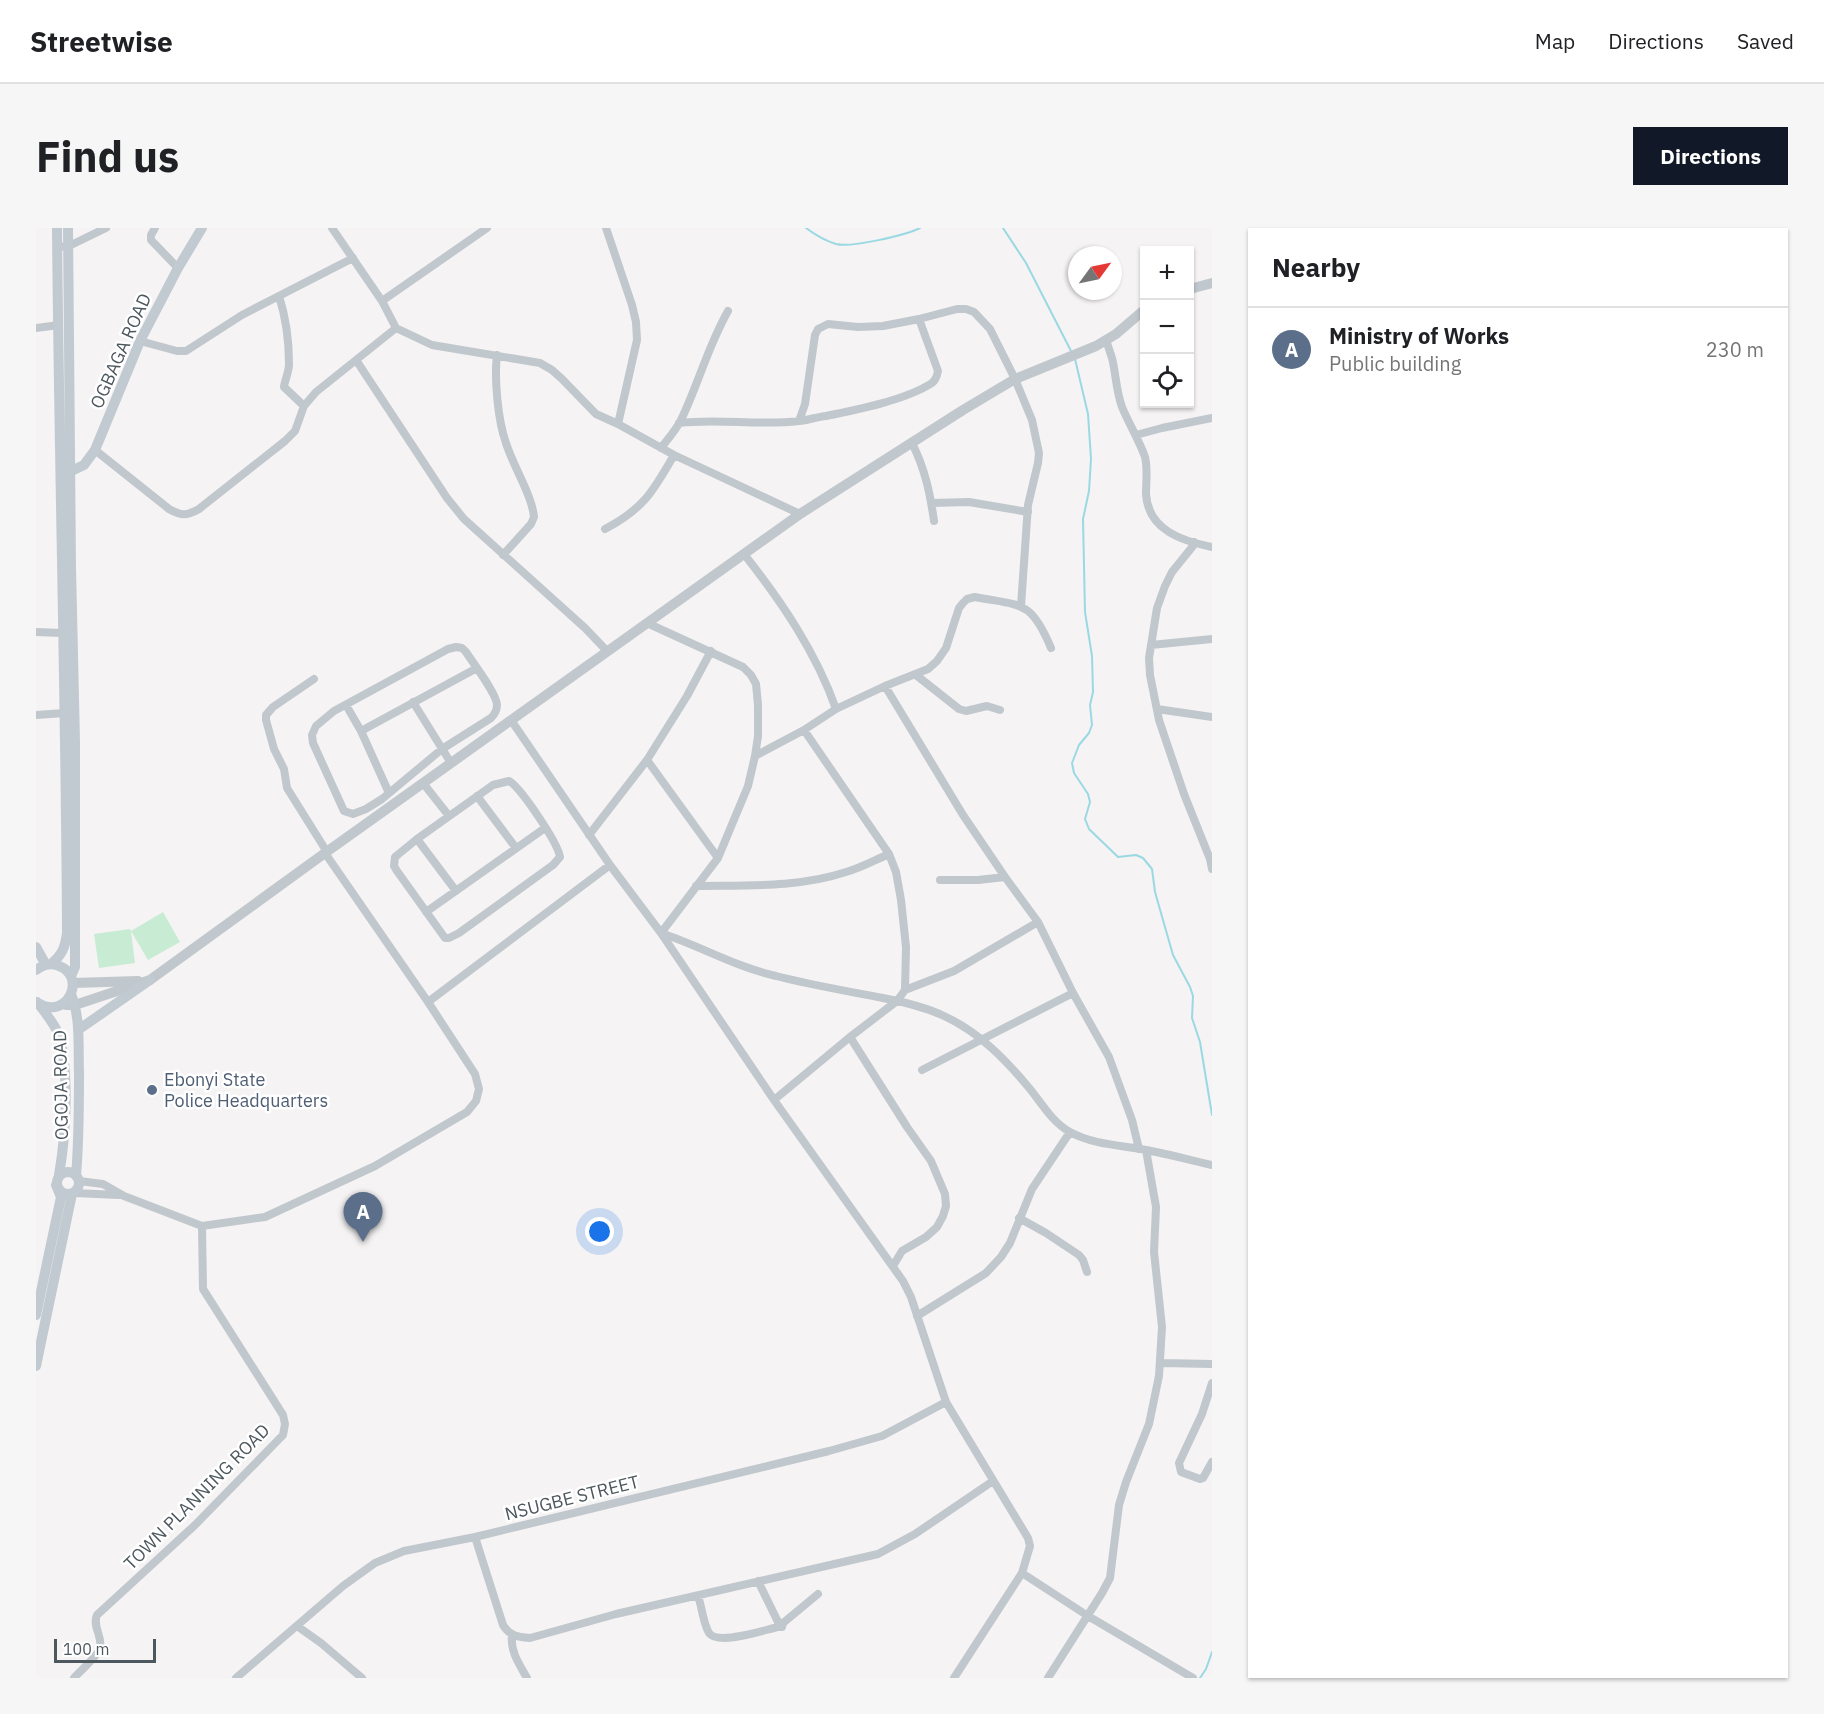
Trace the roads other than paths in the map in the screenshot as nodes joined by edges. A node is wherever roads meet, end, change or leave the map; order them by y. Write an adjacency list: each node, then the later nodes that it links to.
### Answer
1 (57, 228): 10 (main road)
2 (68, 228): 9 (main road)
3 (106, 228): 9 (street)
4 (155, 228): 12 (street)
5 (202, 228): 12 (main road, OGBAGA ROAD)
6 (332, 228): 11 (street)
7 (488, 228): 16 (street)
8 (606, 228): 32 (street)
9 (69, 246): 10 (street); 38 (main road)
10 (57, 247): 20 (main road)
11 (353, 258): 15 (street); 16 (street)
12 (178, 268): 24 (main road, OGBAGA ROAD)
13 (1212, 282): 14 (street)
14 (1194, 288)
15 (279, 296): 24 (street); 28 (street)
16 (382, 301): 22 (street)
17 (728, 311): 31 (street)
18 (1140, 313): 23 (street)
19 (919, 319): 27 (street); 30 (street); 30 (street)
20 (58, 325): 21 (street); 38 (main road)
21 (36, 328)
22 (396, 328): 25 (street); 26 (street)
23 (1106, 340): 27 (street); 33 (street)
24 (140, 341): 36 (main road, OGBAGA ROAD)
25 (497, 355): 32 (street); 47 (street)
26 (356, 360): 28 (street); 47 (street)
27 (1015, 380): 34 (street); 40 (street)
28 (304, 406): 36 (street)
29 (1212, 418): 33 (street)
30 (799, 421): 31 (street)
31 (680, 423): 35 (street)
32 (618, 424): 35 (street)
33 (1136, 435): 44 (street)
34 (912, 443): 39 (street); 41 (street)
35 (661, 448): 37 (street)
36 (95, 450): 38 (main road, OGBAGA ROAD)
37 (674, 455): 41 (street); 43 (street)
38 (65, 473): 51 (main road); 98 (main road)
39 (931, 503): 40 (street); 42 (street)
40 (1028, 512): 48 (street)
41 (800, 514): 46 (street)
42 (934, 521)
43 (605, 529)
44 (1194, 542): 45 (street); 53 (street)
45 (1212, 547)
46 (744, 554): 49 (street); 63 (street)
47 (503, 555): 55 (street)
48 (1021, 606): 54 (street); 58 (street)
49 (647, 623): 55 (street); 56 (street)
50 (36, 632): 51 (street)
51 (62, 633): 66 (main road)
52 (1212, 639): 53 (street)
53 (1151, 645): 64 (street)
54 (1051, 648)
55 (607, 651): 69 (street)
56 (711, 651): 73 (street); 74 (street)
57 (477, 668): 61 (street); 62 (street); 72 (street)
58 (916, 675): 60 (street); 65 (street)
59 (314, 679): 84 (street)
60 (885, 686): 63 (street); 89 (street)
61 (413, 702): 71 (street); 72 (street)
62 (346, 705): 71 (street); 77 (street)
63 (836, 709): 70 (street)
64 (1157, 709): 68 (street); 88 (street)
65 (1000, 710)
66 (65, 713): 67 (street); 97 (main road)
67 (36, 715)
68 (1212, 717)
69 (511, 720): 75 (street); 81 (street)
70 (804, 730): 73 (street); 85 (street)
71 (361, 731): 77 (street)
72 (442, 749): 75 (street); 77 (street)
73 (755, 756): 86 (street)
74 (647, 760): 81 (street); 86 (street)
75 (451, 763): 76 (street)
76 (423, 783): 79 (street); 84 (street)
77 (389, 793)
78 (477, 796): 79 (street); 80 (street); 83 (street)
79 (449, 816): 82 (street)
80 (545, 828): 83 (street); 93 (street)
81 (589, 835): 87 (street)
82 (417, 839): 92 (street); 93 (street)
83 (516, 848): 92 (street)
84 (326, 853): 99 (street); 105 (street)
85 (889, 854): 91 (street); 100 (street)
86 (718, 858): 91 (street)
87 (610, 865): 95 (street); 105 (street)
88 (1212, 868)
89 (1005, 877): 90 (street); 94 (street)
90 (940, 879)
91 (696, 886): 95 (street)
92 (456, 891): 93 (street)
93 (426, 912)
94 (1038, 922): 100 (street); 101 (street)
95 (661, 933): 103 (street); 110 (street)
96 (36, 947): 97 (main road)
97 (42, 965): 98 (main road)
98 (72, 979): 99 (street); 102 (main road)
99 (150, 980): 102 (street); 106 (main road)
100 (905, 990): 103 (street)
101 (1073, 993): 108 (street); 112 (street)
102 (73, 1000): 104 (main road); 106 (main road, OGOJA ROAD)
103 (897, 1001): 107 (street); 108 (street)
104 (37, 1002): 115 (main road, OGOJA ROAD)
105 (428, 1002): 119 (street)
106 (78, 1030): 114 (main road, OGOJA ROAD)
107 (850, 1037): 110 (street); 120 (street)
108 (981, 1039): 109 (street); 111 (street)
109 (922, 1070)
110 (774, 1100): 120 (street)
111 (1070, 1132): 112 (street); 118 (street)
112 (1142, 1149): 113 (street); 124 (street)
113 (1212, 1166)
114 (78, 1178): 115 (main road); 116 (main road); 117 (street)
115 (58, 1180): 116 (main road); 122 (main road, OGOJA ROAD)
116 (73, 1193): 117 (street); 126 (main road)
117 (124, 1196): 119 (street)
118 (1019, 1218): 121 (street); 123 (street)
119 (202, 1226): 140 (street, TOWN PLANNING ROAD)
120 (893, 1266): 123 (street)
121 (1087, 1272)
122 (36, 1315)
123 (917, 1316): 128 (street)
124 (1160, 1363): 125 (street); 136 (street)
125 (1212, 1364)
126 (36, 1366)
127 (1212, 1383): 129 (street)
128 (946, 1402): 130 (street); 131 (street, NSUGBE STREET)
129 (1212, 1462)
130 (993, 1481): 132 (street); 133 (street)
131 (475, 1537): 138 (street, NSUGBE STREET); 139 (street)
132 (1022, 1574): 136 (street); 144 (street)
133 (758, 1581): 135 (street); 137 (street)
134 (818, 1594): 137 (street)
135 (698, 1596): 137 (street); 139 (street)
136 (1088, 1616): 145 (street); 146 (street)
137 (780, 1624)
138 (297, 1626): 141 (street, NSUGBE STREET); 142 (street)
139 (512, 1635): 143 (street)
140 (74, 1678)
141 (236, 1678)
142 (362, 1678)
143 (527, 1678)
144 (954, 1678)
145 (1048, 1678)
146 (1192, 1678)

